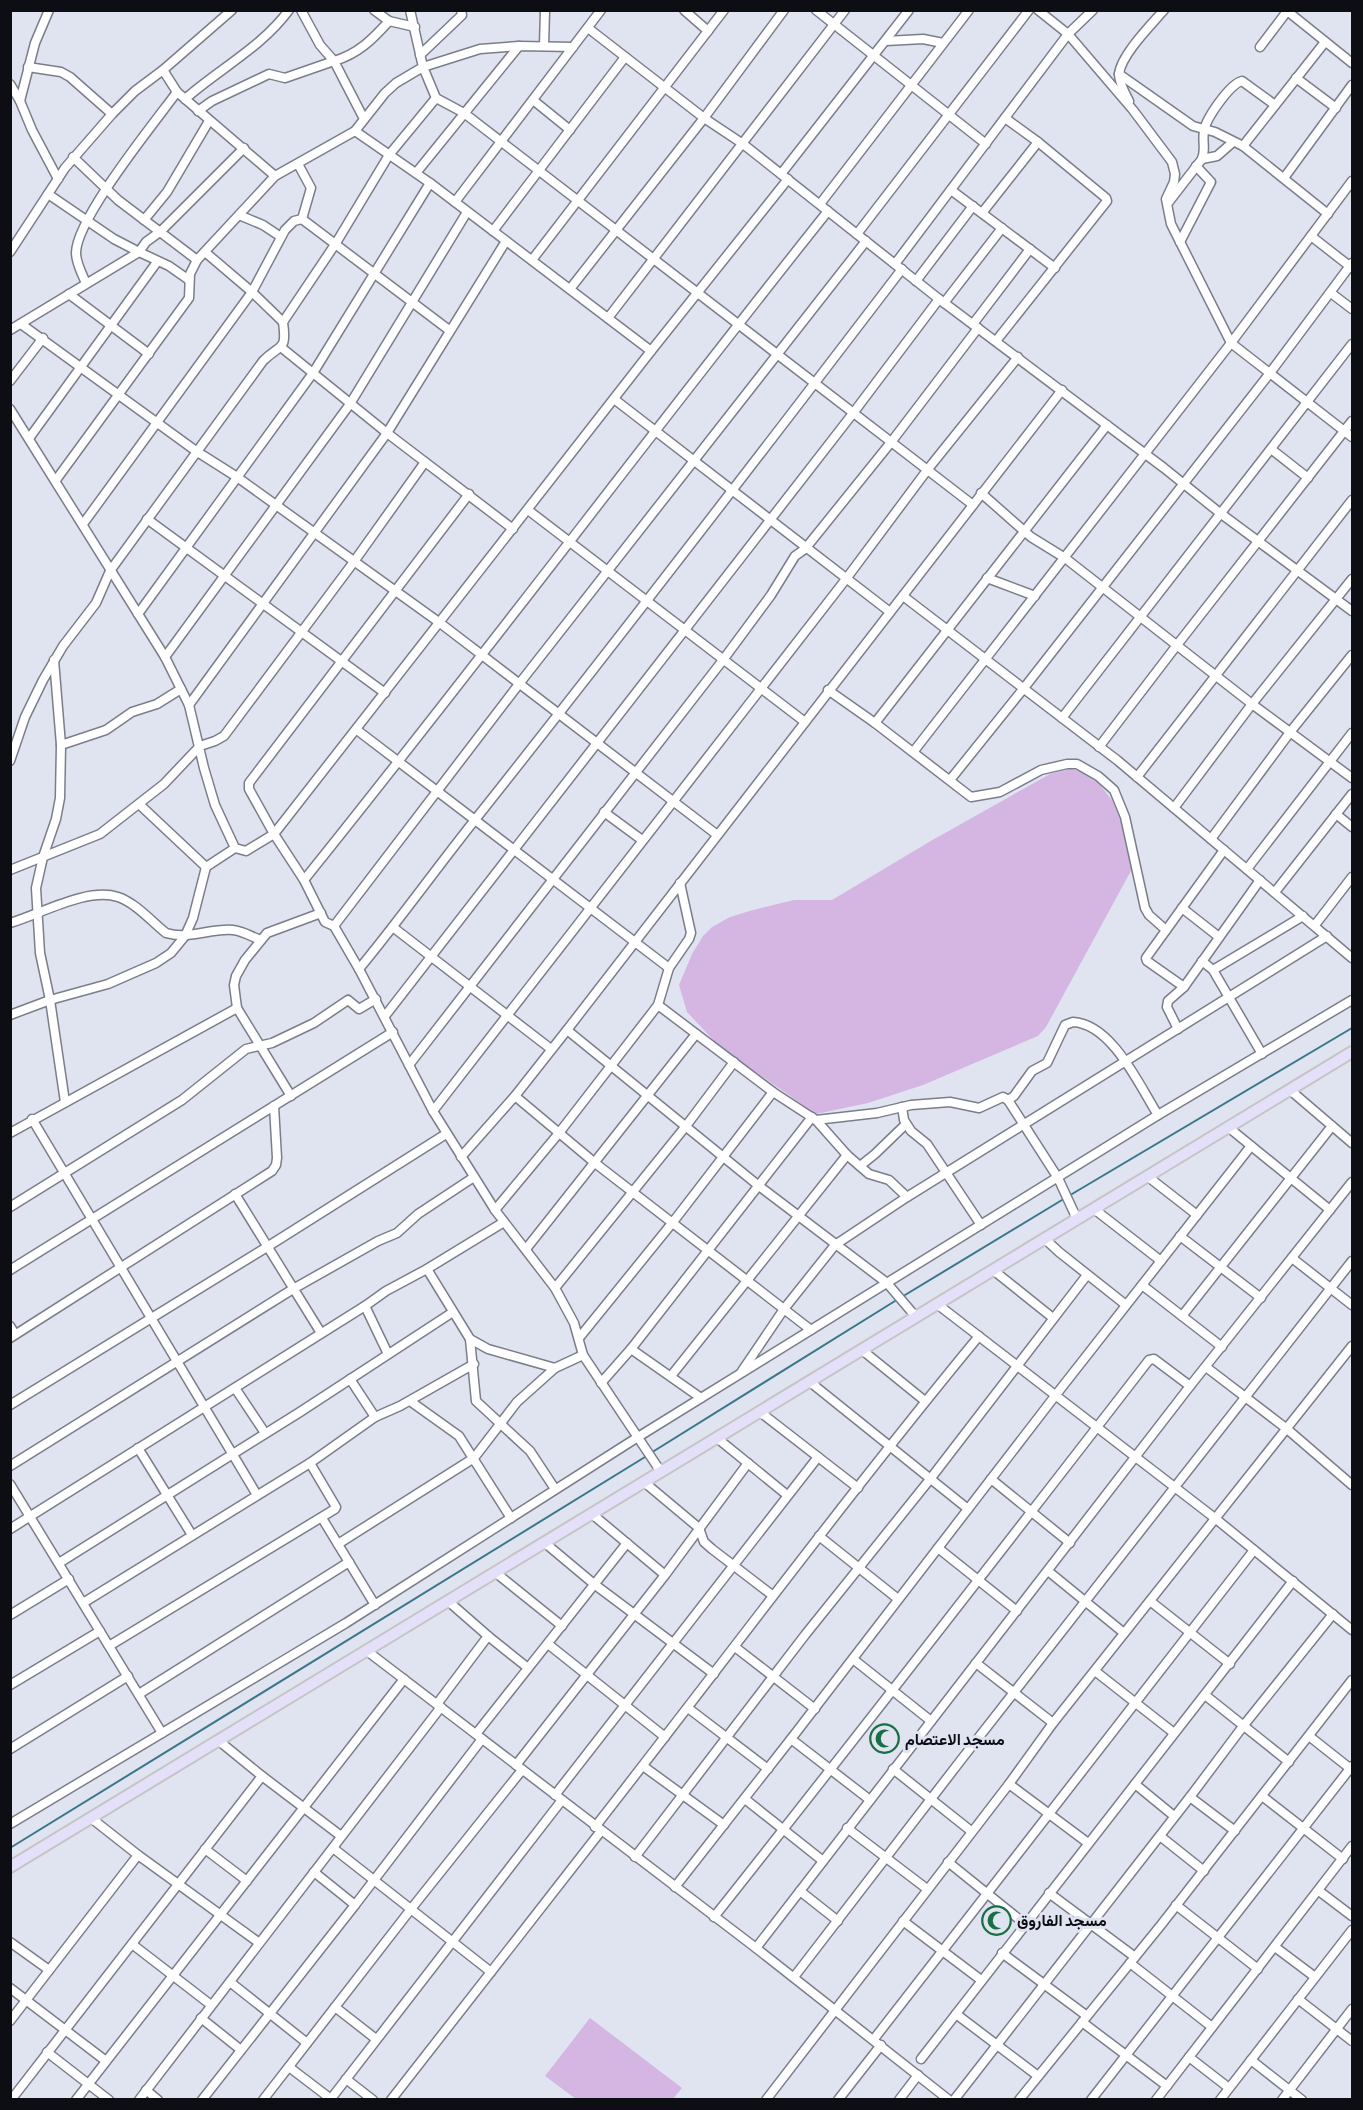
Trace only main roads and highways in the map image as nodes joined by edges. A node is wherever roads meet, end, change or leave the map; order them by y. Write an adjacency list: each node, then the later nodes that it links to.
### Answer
1 (1353, 1052): 2 (main road)
2 (10, 1867)

